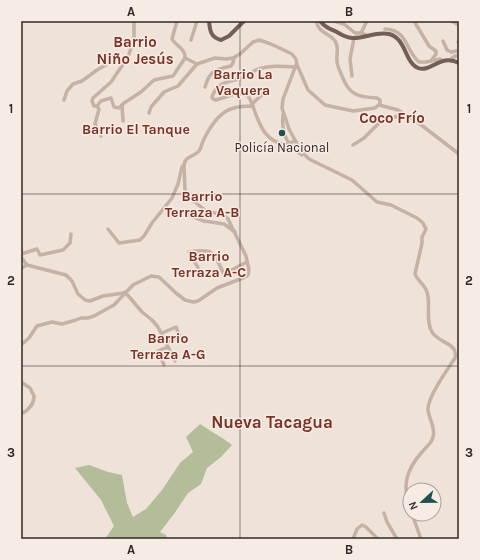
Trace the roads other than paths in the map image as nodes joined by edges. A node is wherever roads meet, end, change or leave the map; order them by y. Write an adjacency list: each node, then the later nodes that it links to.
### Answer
1 (134, 21): 24 (street)
2 (177, 21): 21 (street)
3 (197, 21): 17 (street)
4 (209, 21): 5 (main road)
5 (244, 21)
6 (316, 21): 36 (street)
7 (320, 21): 16 (main road)
8 (334, 21): 14 (street)
9 (367, 21): 14 (street)
10 (414, 21): 25 (street)
11 (451, 21): 12 (street)
12 (459, 25)
13 (385, 29): 25 (street)
14 (361, 33): 15 (street)
15 (368, 36): 16 (main road); 26 (main road)
16 (354, 38): 30 (street)
17 (191, 40)
18 (443, 41): 19 (street)
19 (459, 52)
20 (459, 56): 23 (street)
21 (185, 58): 28 (street); 34 (street)
22 (234, 58): 28 (street); 29 (street); 31 (street)
23 (451, 59): 26 (main road); 27 (main road)
24 (125, 60): 33 (street); 37 (street)
25 (431, 61): 26 (street)
26 (443, 61)
27 (459, 63)
28 (197, 64): 38 (street)
29 (296, 66): 35 (street); 36 (street); 39 (street)
30 (352, 76)
31 (205, 87)
32 (267, 90): 35 (street)
33 (64, 100)
34 (122, 105): 37 (street); 41 (street)
35 (252, 105): 44 (street); 48 (street)
36 (379, 105): 40 (street)
37 (97, 106): 42 (street)
38 (149, 113)
39 (283, 114): 43 (street); 44 (street)
40 (404, 114): 45 (street); 46 (street)
41 (123, 121)
42 (101, 136)
43 (294, 141): 44 (street); 47 (street)
44 (289, 144): 47 (street)
45 (353, 145)
46 (459, 154)
47 (304, 156): 67 (street)
48 (184, 165): 50 (street); 51 (street)
49 (186, 214): 51 (street)
50 (108, 229)
51 (236, 233): 55 (street)
52 (71, 234): 54 (street)
53 (21, 249): 54 (street)
54 (21, 254): 56 (street)
55 (247, 262): 58 (street); 59 (street)
56 (27, 265): 57 (street); 59 (street)
57 (21, 268)
58 (201, 273)
59 (125, 292): 60 (street); 61 (street)
60 (162, 334): 62 (street); 62 (street)
61 (21, 345)
62 (167, 345): 63 (street); 64 (street)
63 (175, 361)
64 (164, 365)
65 (21, 382): 66 (street)
66 (21, 414)
67 (406, 482)
68 (384, 513): 72 (street)
69 (415, 522): 73 (street)
70 (353, 539): 71 (street)
71 (378, 539)
72 (397, 539)
73 (421, 539)

